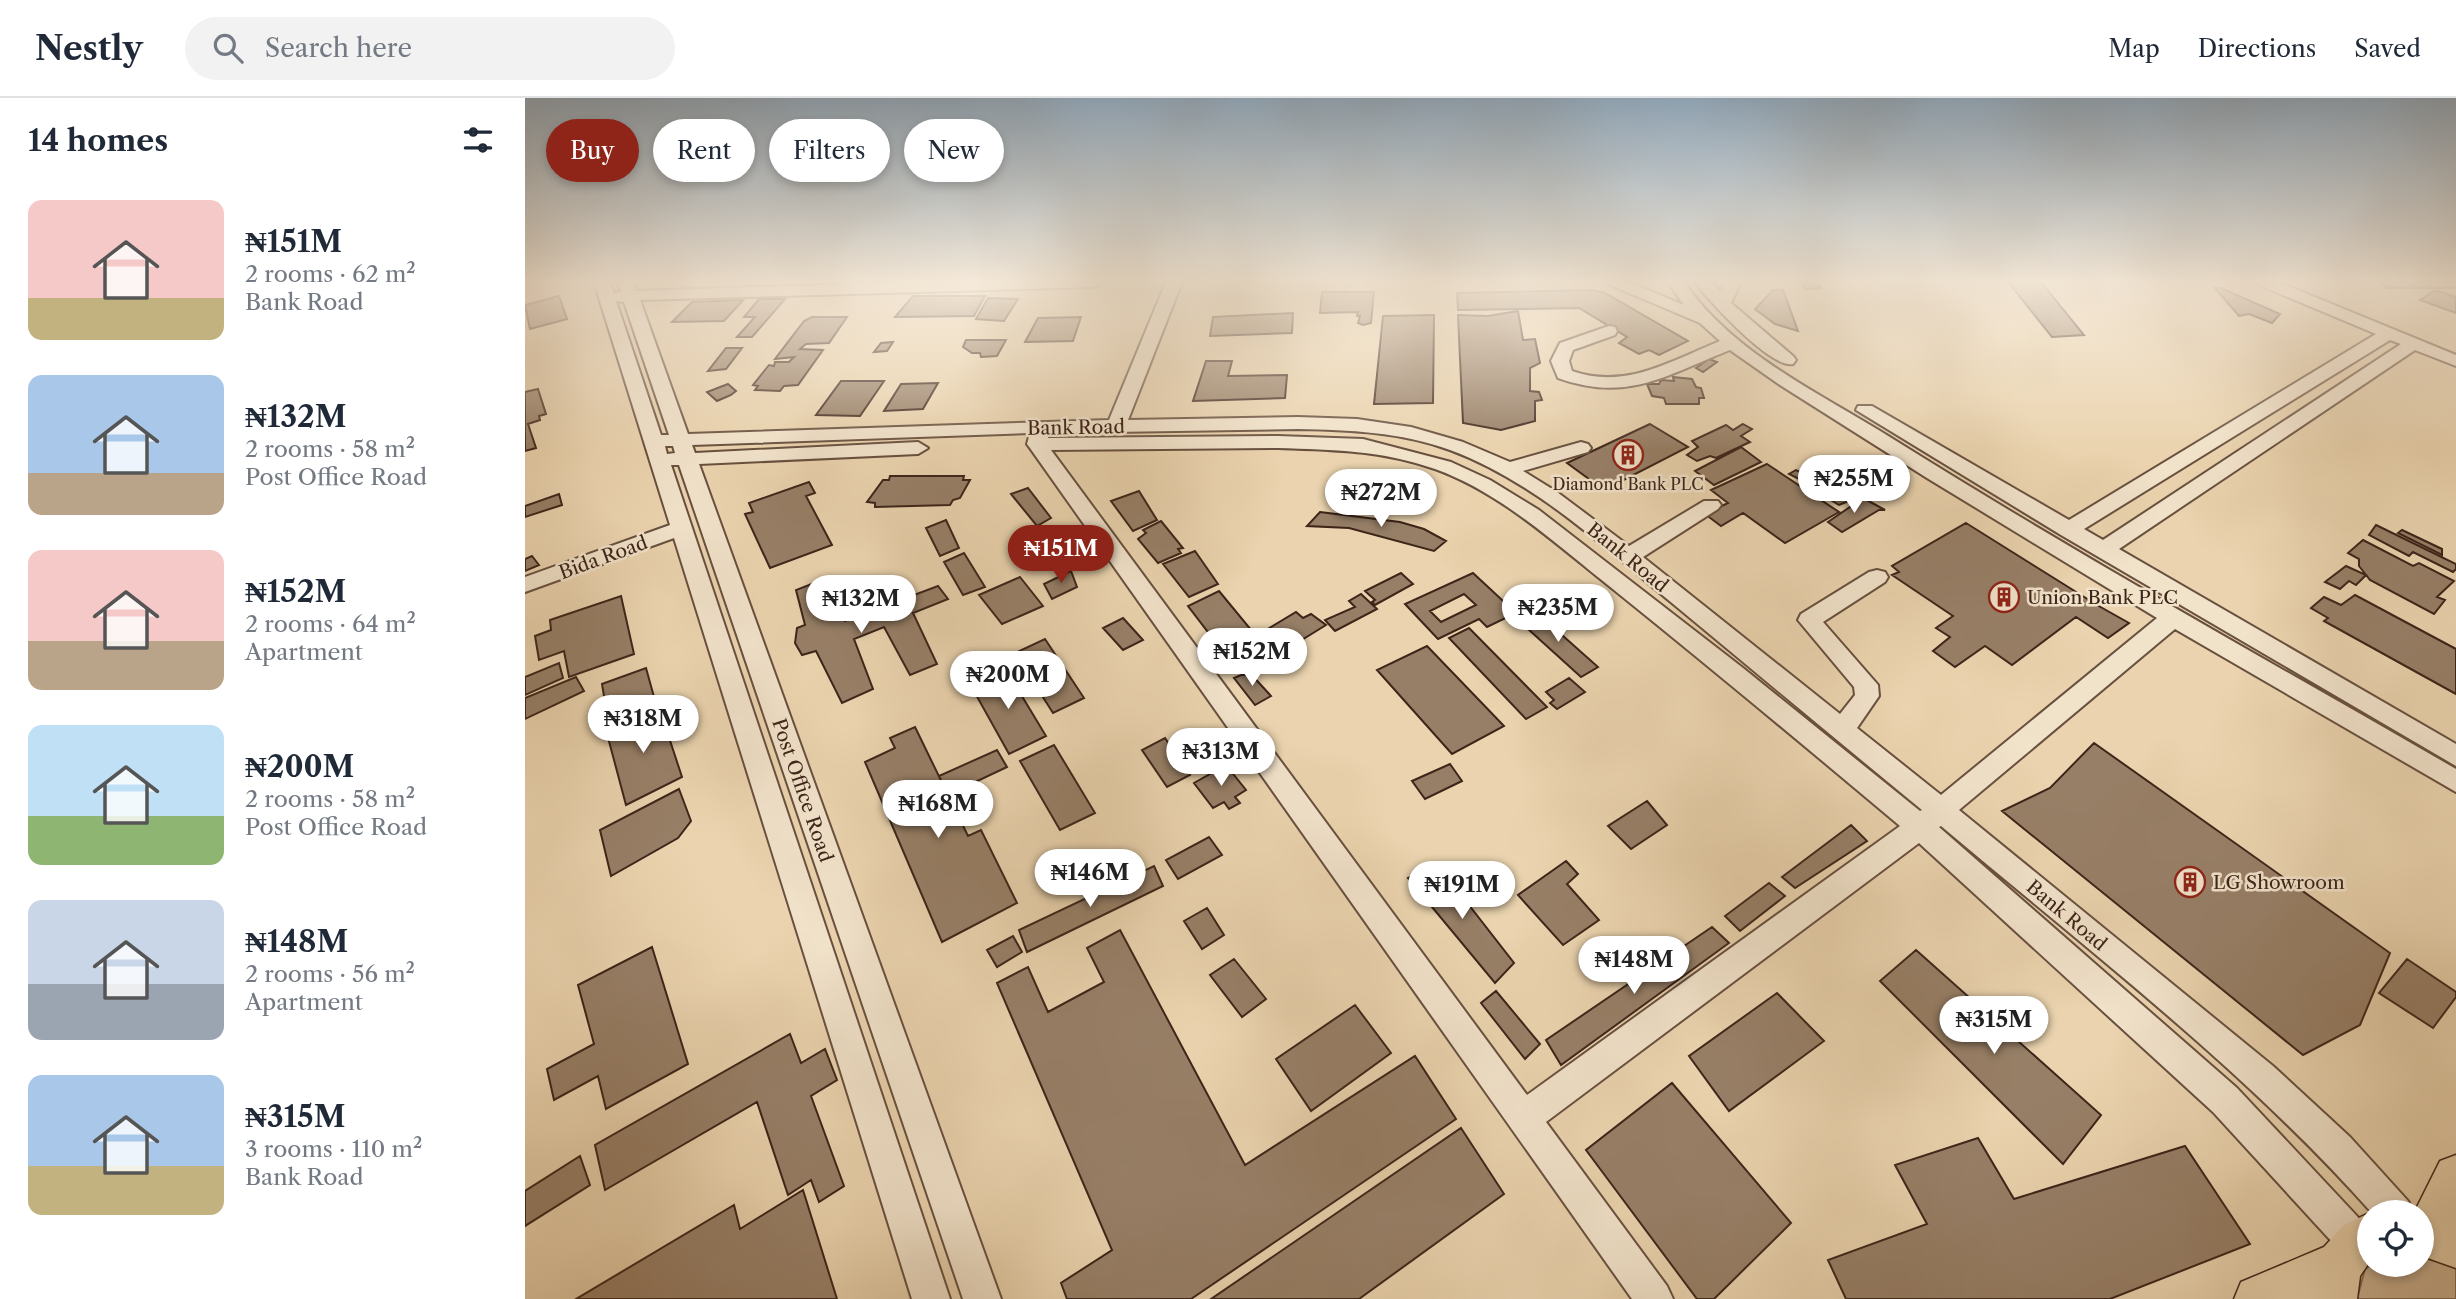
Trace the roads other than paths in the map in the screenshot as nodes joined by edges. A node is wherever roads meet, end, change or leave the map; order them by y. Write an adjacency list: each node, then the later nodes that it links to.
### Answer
1 (629, 338): 19 (street, Post Office Road)
2 (637, 338): 20 (street, Post Office Road)
3 (1151, 338): 16 (street)
4 (1590, 338): 10 (street)
5 (1728, 338): 10 (street)
6 (1758, 338): 24 (street)
7 (2380, 338): 14 (street)
8 (2398, 338): 11 (street)
9 (2424, 338): 12 (street)
10 (1734, 342): 29 (street)
11 (2413, 344): 13 (street); 15 (street)
12 (2456, 351)
13 (2456, 361)
14 (2297, 390): 15 (street); 24 (street)
15 (2327, 403): 25 (street)
16 (1116, 426): 17 (street, Bank Road); 21 (street, Bank Road)
17 (1039, 435): 20 (street, Bank Road); 20 (street, Bank Road); 31 (street, Bank Road); 36 (street)
18 (1581, 448): 21 (street)
19 (657, 451): 20 (street, Bank Road); 23 (street, Post Office Road)
20 (688, 459): 42 (street, Post Office Road)
21 (1508, 469): 26 (street, Bank Road)
22 (1710, 505): 26 (street)
23 (681, 528): 28 (street, Bida Road); 41 (street, Post Office Road)
24 (2068, 530): 25 (street)
25 (2103, 550): 33 (street)
26 (1627, 556): 30 (street, Bank Road)
27 (1877, 577): 32 (street)
28 (525, 585)
29 (2175, 616): 34 (street); 35 (street)
30 (1757, 662): 31 (street); 32 (street, Bank Road)
31 (1735, 674): 35 (street, Bank Road)
32 (1842, 730): 35 (street, Bank Road)
33 (2456, 756)
34 (2456, 782)
35 (1931, 819): 36 (street); 38 (street, Bank Road); 40 (street, Bank Road)
36 (1522, 1119): 43 (street)
37 (2456, 1177): 39 (main road)
38 (2392, 1200)
39 (2434, 1215)
40 (2349, 1261): 44 (main road)
41 (931, 1299)
42 (982, 1299)
43 (1654, 1299)
44 (2258, 1299)

